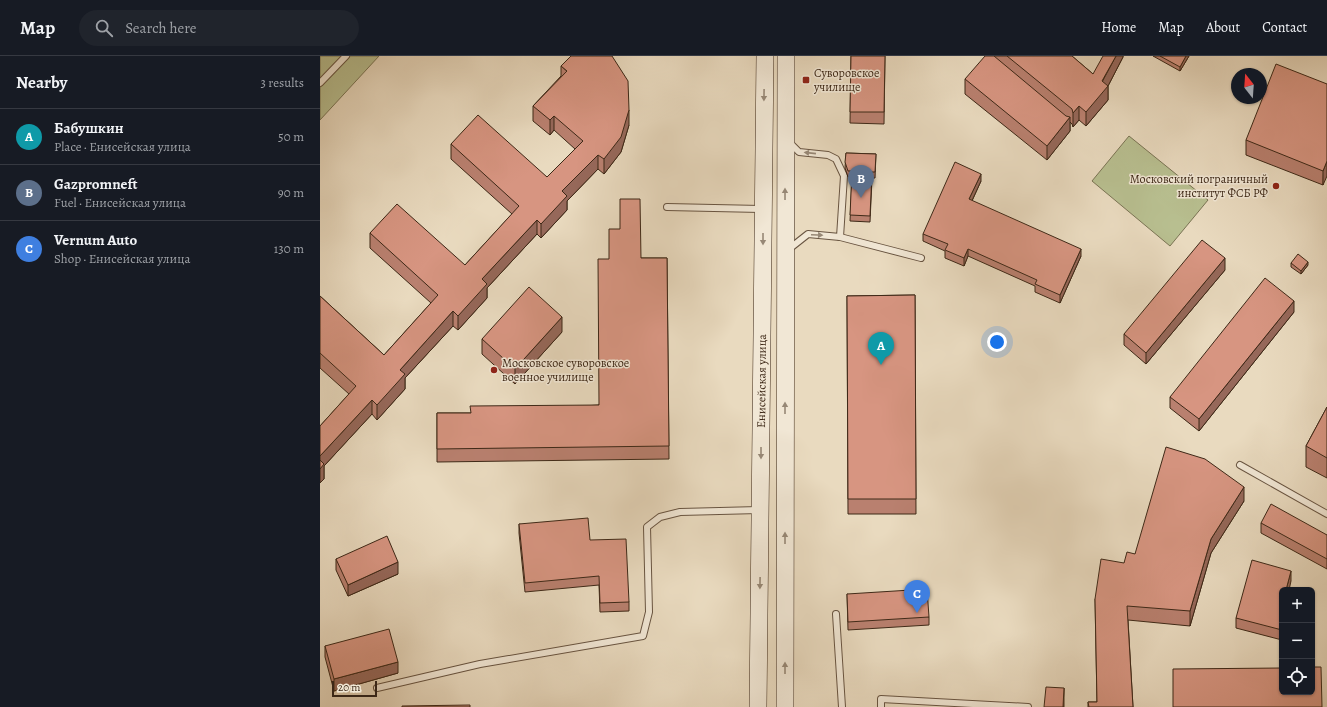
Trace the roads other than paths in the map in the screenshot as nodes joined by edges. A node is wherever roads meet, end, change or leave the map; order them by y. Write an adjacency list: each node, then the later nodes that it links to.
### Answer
1 (346, 56): 4 (lane)
2 (765, 56): 7 (main road, Енисейская улица, one-way to 7)
3 (786, 56): 5 (main road, Енисейская улица)
4 (320, 83)
5 (785, 139): 8 (lane, one-way to 5); 9 (main road, Енисейская улица, one-way to 5)
6 (667, 208): 7 (lane)
7 (763, 209): 12 (main road, Енисейская улица, one-way to 12)
8 (840, 237): 9 (lane, one-way to 8); 10 (lane)
9 (785, 253): 17 (main road, Енисейская улица, one-way to 9)
10 (921, 258)
11 (1240, 465): 13 (lane)
12 (760, 510): 15 (lane); 16 (main road, Енисейская улица, one-way to 16)
13 (1327, 514)
14 (836, 614): 18 (lane)
15 (377, 688)
16 (758, 707)
17 (785, 707)
18 (842, 707)
19 (881, 707): 20 (lane)
20 (1028, 707)

